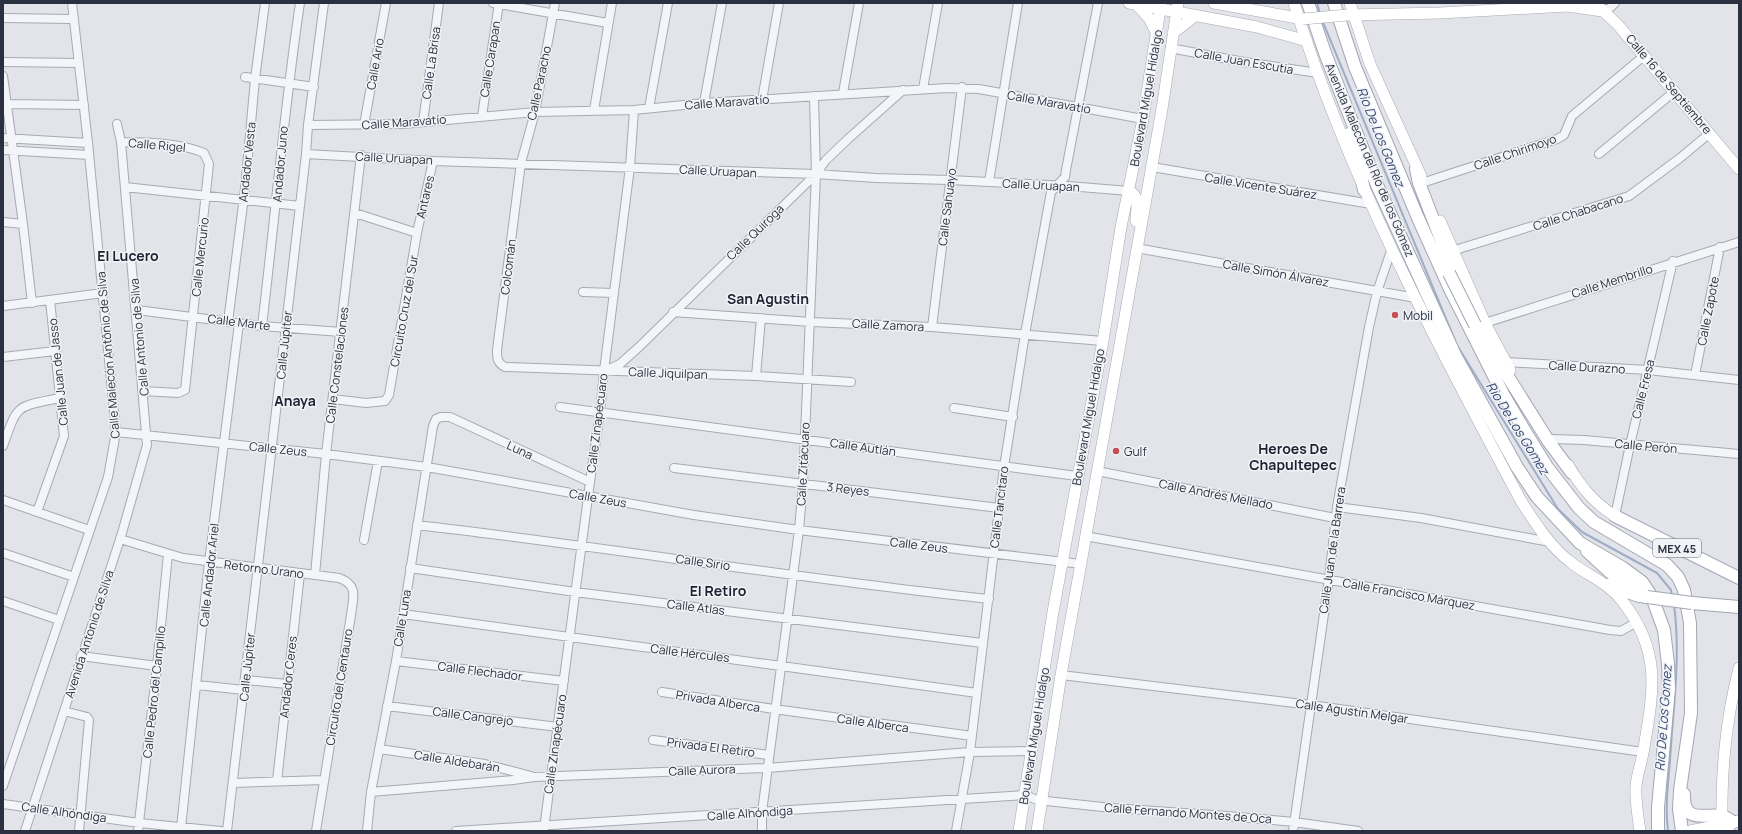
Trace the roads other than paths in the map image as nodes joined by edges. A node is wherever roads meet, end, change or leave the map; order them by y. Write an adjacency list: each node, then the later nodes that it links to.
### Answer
1 (72, 3): 32 (street, Calle Malecón Antônio de Silva)
2 (265, 3): 47 (street, Andador Vesta)
3 (300, 3): 48 (street, Andador Juno)
4 (324, 3): 49 (street, Calle Júpiter)
5 (386, 3): 72 (street, Calle Ario)
6 (439, 3): 69 (street, Calle La Brisa)
7 (497, 3): 27 (street); 67 (street, Calle Carapan)
8 (555, 3): 27 (street, Calle Paracho)
9 (612, 3): 34 (street)
10 (668, 3): 63 (street)
11 (722, 3): 58 (street)
12 (779, 3): 57 (street)
13 (859, 3): 54 (street)
14 (938, 3): 51 (street)
15 (1018, 3): 55 (street)
16 (1098, 3): 61 (street, Calle Tancítaro)
17 (1214, 3): 30 (main road)
18 (1294, 3): 33 (main road, Avenida Malecón del Río de los Gómez)
19 (1308, 3): 46 (main road, Avenida Malecón del Río de los Gómez)
20 (1334, 3): 62 (main road, Avenida Malecón del Río de los Gómez)
21 (1350, 3): 28 (main road, MEX 45)
22 (1615, 3): 26 (street)
23 (1132, 4): 24 (main road); 37 (main road)
24 (1160, 6): 25 (main road); 37 (main road, Boulevard Miguel Hidalgo)
25 (1177, 7): 29 (main road); 36 (main road, Boulevard Miguel Hidalgo)
26 (1598, 7): 28 (main road); 40 (main road, Calle 16 de Septiembre)
27 (553, 15): 34 (street); 66 (street, Calle Paracho)
28 (1350, 15): 33 (main road, bridge); 88 (main road, MEX 45)
29 (1195, 16): 35 (main road); 36 (main road)
30 (1283, 16): 33 (main road); 35 (main road)
31 (3, 18): 32 (street)
32 (74, 19): 42 (street, Calle Malecón Antônio de Silva)
33 (1301, 19): 38 (main road, Avenida Malecón del Río de los Gómez)
34 (608, 23): 64 (street)
35 (1279, 32): 38 (main road)
36 (1173, 33): 39 (main road, Boulevard Miguel Hidalgo)
37 (1157, 34): 68 (main road, Boulevard Miguel Hidalgo)
38 (1307, 41): 43 (main road, Avenida Malecón del Río de los Gómez)
39 (1170, 48): 43 (street, Calle Juan Escutia); 87 (main road, Boulevard Miguel Hidalgo)
40 (1645, 55): 53 (main road, Calle 16 de Septiembre); 93 (street, Calle Chirimoyo)
41 (3, 62): 42 (street)
42 (79, 63): 60 (street, Calle Malecón Antônio de Silva)
43 (1318, 73): 96 (main road, Avenida Malecón del Río de los Gómez)
44 (3, 76): 59 (street)
45 (245, 77): 47 (street)
46 (1336, 78): 96 (main road); 188 (main road, Avenida Malecón del Río de los Gómez)
47 (255, 79): 48 (street); 99 (street, Andador Vesta)
48 (288, 83): 49 (street); 100 (street, Andador Juno)
49 (314, 86): 71 (street, Calle Júpiter)
50 (962, 88): 51 (street, Calle Maravatío); 55 (street, Calle Maravatío); 91 (street, Calle Sahuayo)
51 (924, 89): 52 (street, Calle Maravatío)
52 (903, 90): 54 (street, Calle Maravatío); 90 (street, Calle Quiroga)
53 (1675, 91): 73 (main road, Calle 16 de Septiembre); 81 (street)
54 (843, 94): 56 (street, Calle Maravatío)
55 (1003, 94): 61 (street, Calle Maravatío); 92 (street)
56 (814, 96): 57 (street, Calle Maravatío); 90 (street, Calle Zitácuaro)
57 (762, 100): 58 (street, Calle Maravatío)
58 (704, 103): 63 (street, Calle Maravatío)
59 (7, 104): 60 (street); 74 (street)
60 (84, 105): 76 (street, Calle Malecón Antônio de Silva)
61 (1078, 106): 68 (street, Calle Maravatío); 94 (street, Calle Tancítaro)
62 (1371, 106): 128 (main road, bridge); 135 (main road, Avenida Malecón del Río de los Gómez)
63 (649, 108): 65 (street, Calle Maravatío)
64 (594, 110): 65 (street, Calle Maravatío); 66 (street, Calle Maravatío)
65 (634, 110): 86 (street, Calle Zinapécuaro)
66 (535, 112): 67 (street, Calle Maravatío); 85 (street, Calle Paracho)
67 (482, 116): 69 (street, Calle Maravatío)
68 (1143, 119): 97 (main road, Boulevard Miguel Hidalgo)
69 (423, 122): 72 (street, Calle Maravatío)
70 (117, 124): 75 (street, Calle Antonio de Silva)
71 (308, 125): 72 (street, Calle Maravatío); 80 (street, Calle Júpiter)
72 (364, 125)
73 (1710, 133): 89 (main road, Calle 16 de Septiembre); 111 (street, Calle Chabacano)
74 (7, 138): 76 (street); 79 (street)
75 (121, 142): 77 (street, Calle Rigel); 95 (street, Calle Antonio de Silva)
76 (88, 143): 82 (street, Calle Malecón Antônio de Silva)
77 (193, 149): 98 (street, Calle Mercurio)
78 (3, 150): 79 (street)
79 (13, 151): 82 (street); 105 (street)
80 (306, 154): 83 (street, Calle Uruapan); 102 (street, Calle Júpiter)
81 (1599, 154)
82 (89, 155): 113 (street, Calle Malecón Antônio de Silva)
83 (361, 156): 84 (street, Calle Uruapan); 103 (street, Calle Constelaciones)
84 (433, 161): 85 (street, Calle Uruapan); 106 (street, Antares)
85 (521, 163): 86 (street, Calle Uruapan); 139 (street, Colcomán)
86 (630, 167): 90 (street, Calle Uruapan); 116 (street, Calle Zinapécuaro)
87 (1152, 167): 101 (street, Calle Vicente Suárez); 108 (main road, Boulevard Miguel Hidalgo)
88 (1416, 169): 93 (main road, MEX 45); 135 (main road)
89 (1739, 169)
90 (816, 174): 91 (street, Calle Uruapan); 122 (street, Calle Quiroga); 126 (street, Calle Zitácuaro)
91 (950, 180): 92 (street, Calle Uruapan); 130 (street, Calle Sahuayo)
92 (989, 182): 94 (street, Calle Uruapan)
93 (1424, 182): 111 (main road, MEX 45)
94 (1056, 186): 97 (street, Calle Uruapan); 133 (street, Calle Tancítaro)
95 (125, 188): 98 (street); 121 (street, Calle Antonio de Silva)
96 (1364, 190): 101 (main road, Avenida Malecón del Río de los Gómez)
97 (1129, 191): 108 (main road); 134 (main road, Boulevard Miguel Hidalgo)
98 (207, 196): 99 (street); 123 (street, Calle Mercurio)
99 (243, 201): 100 (street); 125 (street, Andador Vesta)
100 (276, 204): 102 (street); 129 (street, Andador Juno)
101 (1371, 204): 110 (main road, Avenida Malecón del Río de los Gómez)
102 (300, 206): 131 (street, Calle Júpiter)
103 (355, 213): 106 (street); 132 (street, Calle Constelaciones)
104 (3, 222): 105 (street)
105 (24, 224): 119 (street)
106 (417, 233): 149 (street, Circuito Cruz del Sur)
107 (1739, 242): 109 (street, Calle Membrillo)
108 (1137, 244): 115 (street, Calle Simón Álvarez); 169 (main road, Boulevard Miguel Hidalgo)
109 (1720, 247): 112 (street, Calle Membrillo); 142 (street, Calle Zapote)
110 (1392, 248): 115 (street, Calle Juan de la Barrera); 117 (main road, Avenida Malecón del Río de los Gómez)
111 (1452, 251): 128 (main road, MEX 45)
112 (1673, 261): 128 (street, Calle Membrillo); 140 (street, Calle Fresa)
113 (102, 292): 118 (street); 155 (street, Calle Malecón Antônio de Silva)
114 (583, 292): 116 (street)
115 (1377, 292): 117 (street, Calle Simón Álvarez); 176 (street, Calle Juan de la Barrera)
116 (614, 294): 141 (street, Calle Zinapécuaro)
117 (1416, 298): 187 (main road, Avenida Malecón del Río de los Gómez)
118 (50, 300): 119 (street); 136 (street, Calle Juan de Jasso)
119 (32, 303): 120 (street)
120 (3, 306)
121 (137, 310): 123 (street, Calle Marte); 147 (street, Calle Antonio de Silva)
122 (672, 312): 124 (street, Calle Zamora); 141 (street, Calle Quiroga)
123 (193, 317): 125 (street, Calle Marte); 147 (street, Calle Mercurio)
124 (761, 318): 126 (street, Calle Zamora); 143 (street)
125 (228, 322): 127 (street, Calle Marte)
126 (811, 322): 130 (street, Calle Zamora); 144 (street, Calle Zitácuaro)
127 (239, 323): 129 (street, Calle Marte); 159 (street, Calle Andador Ariel)
128 (1480, 324): 138 (main road, MEX 45); 170 (main road)
129 (262, 326): 131 (street, Calle Marte)
130 (932, 327): 133 (street, Calle Zamora)
131 (285, 328): 132 (street, Calle Marte); 162 (street, Calle Júpiter)
132 (341, 332): 149 (street, Calle Constelaciones)
133 (1024, 334): 134 (street, Calle Zamora); 153 (street, Calle Tancítaro)
134 (1103, 341): 171 (main road, Boulevard Miguel Hidalgo)
135 (1478, 345): 235 (main road, Avenida Malecón del Río de los Gómez)
136 (55, 351): 137 (street); 148 (street, Calle Juan de Jasso)
137 (4, 358)
138 (1506, 362): 140 (street, Calle Durazno); 158 (main road, MEX 45)
139 (505, 367): 141 (street, Calle Jiquilpan)
140 (1648, 370): 142 (street, Calle Durazno); 160 (street, Calle Fresa)
141 (604, 371): 143 (street, Calle Jiquilpan); 152 (street, Calle Zinapécuaro)
142 (1695, 375): 145 (street, Calle Durazno)
143 (756, 376): 144 (street, Calle Jiquilpan)
144 (807, 380): 146 (street, Calle Jiquilpan); 157 (street, Calle Zitácuaro)
145 (1739, 380)
146 (851, 382)
147 (143, 391): 156 (street, Calle Antonio de Silva)
148 (60, 398): 161 (street); 178 (street, Calle Juan de Jasso)
149 (334, 399): 163 (street, Calle Constelaciones)
150 (560, 407): 152 (street, Calle Autlán)
151 (954, 408): 153 (street)
152 (600, 413): 157 (street, Calle Autlán); 172 (street, Calle Zinapécuaro)
153 (1013, 416): 167 (street, Calle Tancítaro)
154 (450, 417): 166 (street, Calle Luna); 172 (street, Luna)
155 (118, 432): 156 (street, Calle Zeus); 182 (street, Calle Malecón Antônio de Silva)
156 (145, 436): 159 (street, Calle Zeus); 185 (street, Avenida Antonio de Silva)
157 (804, 439): 167 (street, Calle Autlán); 173 (street, Calle Zitácuaro)
158 (1552, 439): 160 (street, Calle Perón); 170 (main road, MEX 45)
159 (224, 443): 162 (street, Calle Zeus); 194 (street, Calle Andador Ariel)
160 (1630, 445): 164 (street, Calle Perón); 179 (street, Calle Fresa)
161 (3, 446)
162 (273, 448): 163 (street, Calle Zeus); 197 (street, Calle Júpiter)
163 (326, 454): 165 (street, Calle Zeus); 199 (street, Calle Constelaciones)
164 (1739, 454)
165 (378, 461): 166 (street, Calle Zeus); 186 (street)
166 (427, 467): 174 (street, Calle Zeus); 181 (street, Calle Luna)
167 (1004, 467): 171 (street, Calle Autlán); 177 (street, Calle Tancítaro)
168 (674, 468): 173 (street, 3 Reyes)
169 (1097, 470): 180 (street, Calle Andrés Mellado); 184 (main road, Boulevard Miguel Hidalgo)
170 (1572, 473): 179 (main road, MEX 45)
171 (1077, 476): 193 (main road, Boulevard Miguel Hidalgo)
172 (590, 482): 174 (street, Calle Zinapécuaro)
173 (803, 483): 177 (street, 3 Reyes); 183 (street, Calle Zitácuaro)
174 (588, 497): 183 (street, Calle Zeus); 189 (street, Calle Zinapécuaro)
175 (3, 500): 178 (street)
176 (1337, 507): 180 (street, Calle Juan de la Barrera); 187 (street)
177 (999, 508): 192 (street, Calle Tancítaro)
178 (37, 512): 182 (street)
179 (1615, 516): 202 (main road, MEX 45)
180 (1335, 518): 203 (street, Calle Juan de la Barrera)
181 (417, 525): 189 (street, Calle Sirio); 196 (street, Calle Luna)
182 (89, 530): 201 (street, Calle Malecón Antônio de Silva)
183 (799, 530): 192 (street, Calle Zeus); 200 (street, Calle Zitácuaro)
184 (1085, 536): 195 (main road, Boulevard Miguel Hidalgo); 203 (street, Calle Francisco Márquez)
185 (120, 539): 191 (street, Retorno Urano); 217 (street, Avenida Antonio de Silva)
186 (364, 540)
187 (1550, 542): 204 (main road, Avenida Malecón del Río de los Gómez)
188 (1580, 543): 207 (main road); 278 (main road, Avenida Malecón del Río de los Gómez)
189 (581, 546): 200 (street, Calle Sirio); 205 (street, Calle Zinapécuaro)
190 (3, 553): 201 (street)
191 (168, 554): 194 (street, Retorno Urano); 220 (street, Calle Pedro del Campillo)
192 (994, 554): 193 (street, Calle Zeus); 208 (street, Calle Tancítaro)
193 (1062, 561): 195 (street, Calle Zeus); 240 (main road, Boulevard Miguel Hidalgo)
194 (210, 562): 197 (street, Retorno Urano); 226 (street, Calle Andador Ariel)
195 (1081, 564): 222 (main road, Boulevard Miguel Hidalgo)
196 (410, 568): 205 (street, Calle Atlas); 211 (street, Calle Luna)
197 (257, 569): 198 (street, Retorno Urano); 223 (street, Calle Júpiter)
198 (300, 574): 199 (street, Retorno Urano); 225 (street, Andador Ceres)
199 (315, 575): 206 (street, Retorno Urano)
200 (793, 575): 208 (street, Calle Sirio); 212 (street, Calle Zitácuaro)
201 (74, 576): 213 (street, Calle Malecón Antônio de Silva)
202 (1739, 578)
203 (1329, 579): 214 (street, Calle Francisco Márquez); 231 (street, Calle Juan de la Barrera)
204 (1608, 585): 207 (main road); 214 (main road, Avenida Malecón del Río de los Gómez)
205 (575, 592): 212 (street, Calle Atlas); 215 (street, Calle Zinapécuaro)
206 (354, 594): 247 (street, Circuito del Centauro)
207 (1646, 597): 210 (main road, bridge)
208 (989, 599): 216 (street, Calle Tancítaro)
209 (3, 602): 213 (street)
210 (1737, 607)
211 (402, 614): 215 (street, Calle Hércules); 218 (street, Calle Luna)
212 (787, 618): 216 (street, Calle Atlas); 219 (street, Calle Zitácuaro)
213 (59, 620): 250 (street, Calle Malecón Antônio de Silva)
214 (1637, 622): 242 (main road, Avenida Malecón del Río de los Gómez)
215 (570, 637): 219 (street, Calle Hércules); 224 (street, Calle Zinapécuaro)
216 (982, 643): 229 (street, Calle Tancítaro)
217 (81, 656): 220 (street); 234 (street, Avenida Antonio de Silva)
218 (396, 661): 224 (street, Calle Flechador); 232 (street, Calle Luna)
219 (780, 664): 229 (street, Calle Hércules); 233 (street, Calle Zitácuaro)
220 (157, 666): 261 (street, Calle Pedro del Campillo)
221 (1739, 668): 230 (main road)
222 (1061, 675): 231 (street, Calle Agustín Melgar); 254 (main road, Boulevard Miguel Hidalgo)
223 (246, 680): 225 (street); 227 (street, Calle Júpiter)
224 (564, 681): 236 (street, Calle Zinapécuaro)
225 (287, 684): 248 (street, Andador Ceres)
226 (196, 685): 227 (street); 263 (street, Calle Andador Ariel)
227 (244, 690): 249 (street, Calle Júpiter)
228 (662, 692): 233 (street, Privada Alberca)
229 (977, 693): 237 (street, Calle Tancítaro)
230 (1735, 702): 260 (main road)
231 (1310, 705): 242 (street, Calle Agustín Melgar); 259 (street, Calle Juan de la Barrera)
232 (387, 706): 236 (street, Calle Cangrejo); 239 (street, Calle Luna)
233 (774, 709): 237 (street, Calle Alberca); 243 (street, Calle Zitácuaro)
234 (64, 711): 256 (street, Avenida Antonio de Silva); 258 (street)
235 (1691, 713): 260 (main road); 279 (main road, Avenida Malecón del Río de los Gómez)
236 (558, 727): 246 (street, Calle Zinapécuaro)
237 (972, 736): 241 (street, Calle Tancítaro)
238 (653, 740): 243 (street, Privada El Retiro)
239 (379, 749): 245 (street, Calle Aldebarán); 251 (street, Calle Luna)
240 (1032, 751): 241 (street, Calle Aurora); 252 (main road, Boulevard Miguel Hidalgo)
241 (970, 752): 244 (street, Calle Aurora); 253 (street, Calle Tancítaro)
242 (1643, 752): 277 (main road, Avenida Malecón del Río de los Gómez)
243 (769, 755): 244 (street, Calle Zitácuaro)
244 (767, 768): 246 (street, Calle Aurora); 257 (street, Calle Zitácuaro)
245 (534, 777): 246 (street, Calle Aurora); 251 (street, Calle Aurora)
246 (551, 777): 262 (street, Calle Zinapécuaro)
247 (324, 780): 248 (street); 268 (street, Circuito del Centauro)
248 (277, 781): 249 (street)
249 (233, 783): 267 (street, Calle Júpiter)
250 (3, 786)
251 (372, 792): 269 (street, Calle Luna)
252 (1025, 795): 253 (street, Calle Alhóndiga); 254 (street, Calle Alhóndiga); 273 (main road, Boulevard Miguel Hidalgo)
253 (961, 799): 257 (street, Calle Alhóndiga); 272 (street, Calle Tancítaro)
254 (1042, 800): 259 (street, Calle Fernando Montes de Oca); 274 (main road, Boulevard Miguel Hidalgo)
255 (3, 804): 256 (street, Calle Alhóndiga)
256 (30, 808): 258 (street, Calle Alhóndiga); 264 (street, Avenida Antonio de Silva)
257 (762, 812): 262 (street, Calle Alhóndiga); 271 (street, Calle Zitácuaro)
258 (81, 815): 261 (street, Calle Alhóndiga); 265 (street)
259 (1294, 822): 275 (street, Calle Juan de la Barrera); 276 (street, Calle Fernando Montes de Oca)
260 (1727, 824): 280 (main road)
261 (139, 827): 263 (street, Calle Alhóndiga)
262 (544, 828): 270 (street, Calle Alhóndiga)
263 (184, 829): 266 (street, Calle Alhóndiga)
264 (25, 831)
265 (79, 831)
266 (220, 831)
267 (227, 831)
268 (316, 831)
269 (367, 831)
270 (456, 831)
271 (762, 831)
272 (956, 831)
273 (1019, 831)
274 (1037, 831)
275 (1293, 831)
276 (1358, 831)
277 (1640, 831)
278 (1658, 831)
279 (1682, 831)
280 (1691, 831)

